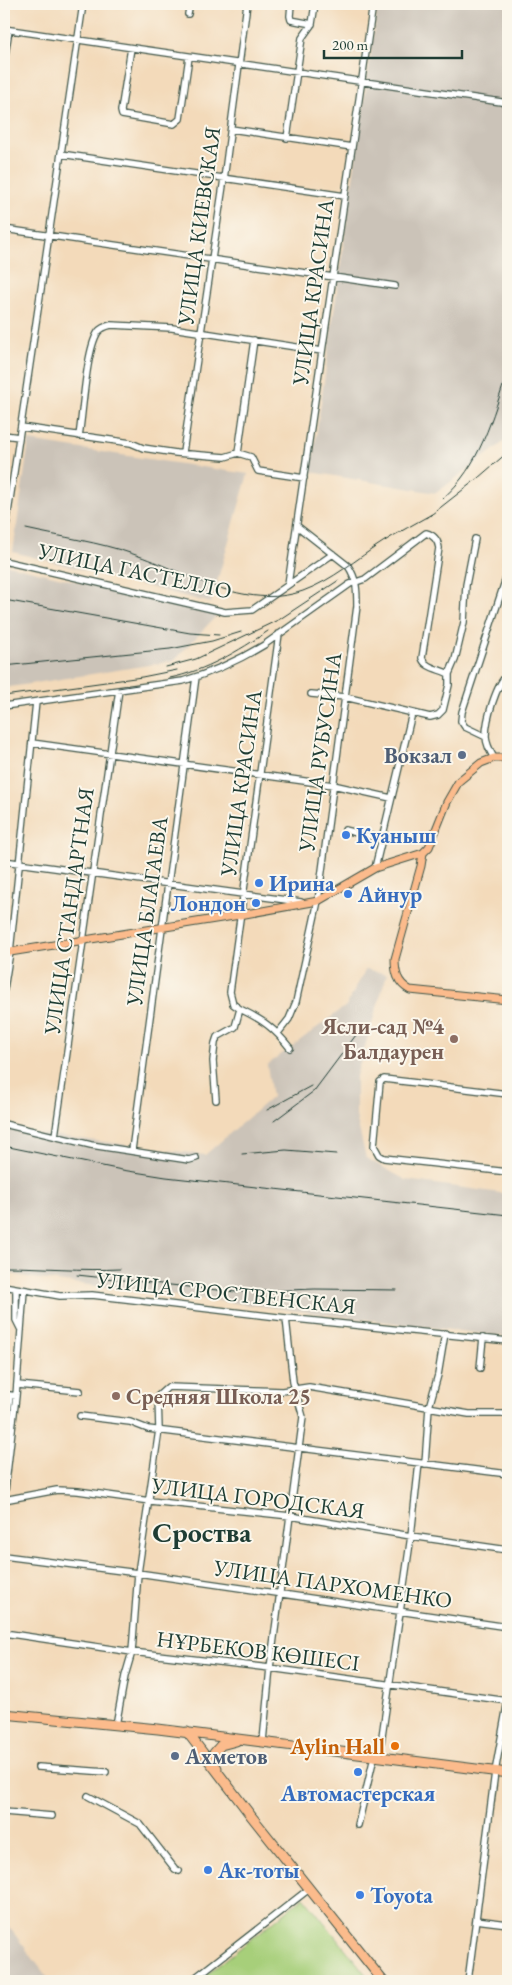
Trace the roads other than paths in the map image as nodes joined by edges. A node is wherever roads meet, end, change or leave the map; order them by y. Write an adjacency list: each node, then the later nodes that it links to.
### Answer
1 (83, 4): 10 (street)
2 (190, 4): 7 (street)
3 (247, 4): 15 (street, УЛИЦА КИЕВСКАЯ)
4 (291, 4): 8 (street)
5 (315, 4): 8 (street)
6 (373, 4): 17 (street, УЛИЦА КРАСИНА)
7 (188, 14)
8 (312, 24): 16 (street)
9 (6, 29): 10 (street); 12 (street)
10 (78, 40): 11 (street); 22 (street)
11 (131, 48): 13 (street); 13 (street)
12 (4, 53): 14 (street)
13 (189, 57): 15 (street)
14 (4, 62)
15 (238, 63): 16 (street); 19 (street, УЛИЦА КИЕВСКАЯ)
16 (297, 72): 17 (street); 20 (street)
17 (362, 82): 18 (street); 21 (street, УЛИЦА КРАСИНА)
18 (508, 103)
19 (231, 129): 20 (street); 23 (street, УЛИЦА КИЕВСКАЯ)
20 (287, 138): 21 (street)
21 (352, 147): 24 (street, УЛИЦА КРАСИНА)
22 (61, 154): 23 (street); 26 (street)
23 (224, 179): 24 (street); 27 (street, УЛИЦА КИЕВСКАЯ)
24 (345, 196): 28 (street, УЛИЦА КРАСИНА)
25 (4, 229): 26 (street)
26 (49, 236): 27 (street); 33 (street)
27 (212, 259): 28 (street); 30 (street, УЛИЦА КИЕВСКАЯ)
28 (333, 277): 29 (street); 32 (street, УЛИЦА КРАСИНА)
29 (395, 286)
30 (201, 332): 31 (street); 35 (street); 37 (street, УЛИЦА КИЕВСКАЯ)
31 (254, 340): 32 (street); 38 (street)
32 (322, 351): 39 (street, УЛИЦА КРАСИНА)
33 (21, 427): 35 (street); 36 (street)
34 (4, 435): 36 (street)
35 (79, 436): 37 (street)
36 (19, 437): 40 (street)
37 (183, 452): 38 (street)
38 (238, 453): 39 (street)
39 (304, 478): 41 (street, УЛИЦА КРАСИНА)
40 (7, 499): 43 (street)
41 (297, 526): 44 (street, УЛИЦА РУБУСИНА); 48 (street, УЛИЦА КРАСИНА)
42 (475, 539): 50 (street)
43 (4, 540)
44 (333, 554): 47 (street, УЛИЦА РУБУСИНА); 48 (street, УЛИЦА ГАСТЕЛЛО)
45 (4, 561): 48 (street, УЛИЦА ГАСТЕЛЛО)
46 (508, 572): 59 (street)
47 (356, 582): 49 (street); 50 (street); 55 (street, УЛИЦА РУБУСИНА)
48 (288, 584)
49 (279, 634): 52 (street); 65 (street, УЛИЦА КРАСИНА)
50 (449, 674): 58 (street)
51 (508, 674): 59 (street)
52 (196, 677): 53 (street); 64 (street, УЛИЦА БЛАГАЕВА)
53 (119, 690): 56 (street); 61 (street, УЛИЦА СТАНДАРТНАЯ)
54 (311, 694): 55 (street)
55 (345, 697): 58 (street); 66 (street, УЛИЦА РУБУСИНА)
56 (36, 702): 57 (street); 60 (street)
57 (4, 706)
58 (412, 713): 67 (street)
59 (486, 737): 62 (street)
60 (32, 743): 61 (street); 72 (street)
61 (110, 754): 64 (street); 74 (street, УЛИЦА СТАНДАРТНАЯ)
62 (494, 758): 63 (main road); 70 (main road)
63 (508, 758)
64 (185, 764): 65 (street); 75 (street, УЛИЦА БЛАГАЕВА)
65 (260, 774): 66 (street); 76 (street, УЛИЦА КРАСИНА)
66 (333, 785): 67 (street); 77 (street, УЛИЦА РУБУСИНА)
67 (391, 798): 69 (street)
68 (345, 830): 69 (street, УЛИЦА РУБУСИНА)
69 (382, 839): 73 (street)
70 (423, 853): 73 (main road); 84 (main road)
71 (4, 861): 72 (street)
72 (19, 863): 74 (street); 82 (street)
73 (375, 868): 77 (main road)
74 (94, 874): 75 (street); 81 (street, УЛИЦА СТАНДАРТНАЯ)
75 (168, 884): 76 (street); 80 (street, УЛИЦА БЛАГАЕВА)
76 (244, 894): 78 (street); 79 (street, УЛИЦА КРАСИНА)
77 (318, 901): 78 (main road); 86 (street, УЛИЦА РУБУСИНА)
78 (309, 903): 79 (main road)
79 (240, 916): 80 (main road); 85 (street, УЛИЦА КРАСИНА)
80 (162, 928): 81 (main road); 92 (street, УЛИЦА БЛАГАЕВА)
81 (82, 940): 82 (main road); 91 (street, УЛИЦА СТАНДАРТНАЯ)
82 (7, 953): 83 (street)
83 (4, 989)
84 (508, 1000)
85 (240, 1009): 86 (street); 89 (street)
86 (278, 1033): 87 (street)
87 (290, 1048)
88 (508, 1094): 94 (street)
89 (216, 1100)
90 (4, 1124): 91 (street)
91 (55, 1136): 92 (street)
92 (132, 1150): 93 (street)
93 (196, 1158)
94 (508, 1172)
95 (4, 1286): 96 (street, УЛИЦА СРОСТВЕНСКАЯ)
96 (16, 1289): 97 (street, УЛИЦА СРОСТВЕНСКАЯ); 99 (street)
97 (24, 1290): 98 (street, УЛИЦА СРОСТВЕНСКАЯ); 99 (street)
98 (286, 1318): 100 (street, УЛИЦА СРОСТВЕНСКАЯ); 105 (street)
99 (22, 1330): 104 (street)
100 (446, 1333): 101 (street, УЛИЦА СРОСТВЕНСКАЯ); 108 (street)
101 (482, 1338): 102 (street, УЛИЦА СРОСТВЕНСКАЯ); 103 (street)
102 (508, 1341)
103 (480, 1368)
104 (18, 1384): 106 (street); 107 (street)
105 (296, 1390): 108 (street); 111 (street); 113 (street)
106 (80, 1391)
107 (10, 1395): 112 (street); 116 (street)
108 (429, 1407): 109 (street); 114 (street)
109 (508, 1414)
110 (80, 1416): 111 (street)
111 (159, 1430): 113 (street); 117 (street)
112 (4, 1446)
113 (300, 1449): 114 (street); 118 (street)
114 (422, 1463): 115 (street); 119 (street)
115 (508, 1474)
116 (4, 1500): 117 (street, УЛИЦА ГОРОДСКАЯ)
117 (150, 1501): 118 (street, УЛИЦА ГОРОДСКАЯ); 122 (street)
118 (290, 1516): 119 (street, УЛИЦА ГОРОДСКАЯ); 123 (street)
119 (411, 1536): 120 (street, УЛИЦА ГОРОДСКАЯ); 124 (street)
120 (508, 1550)
121 (4, 1556): 122 (street, УЛИЦА ПАРХОМЕНКО)
122 (138, 1573): 123 (street, УЛИЦА ПАРХОМЕНКО); 127 (street)
123 (280, 1593): 124 (street, УЛИЦА ПАРХОМЕНКО); 128 (street)
124 (400, 1610): 125 (street, УЛИЦА ПАРХОМЕНКО); 129 (street)
125 (508, 1627)
126 (4, 1633): 127 (street, НҰРБЕКОВ КӨШЕСІ)
127 (132, 1652): 128 (street, НҰРБЕКОВ КӨШЕСІ); 132 (street)
128 (270, 1668): 129 (street, НҰРБЕКОВ КӨШЕСІ); 135 (street)
129 (390, 1686): 130 (street, НҰРБЕКОВ КӨШЕСІ); 137 (street)
130 (508, 1701): 140 (street)
131 (5, 1714): 132 (highway)
132 (116, 1725): 133 (highway)
133 (158, 1728): 134 (highway); 136 (highway)
134 (188, 1732): 135 (highway); 136 (highway)
135 (258, 1741): 137 (highway); 142 (highway)
136 (199, 1748): 142 (highway)
137 (376, 1757): 140 (highway); 146 (street)
138 (38, 1768): 139 (street)
139 (106, 1772)
140 (495, 1772): 141 (highway); 149 (street)
141 (508, 1773)
142 (224, 1781): 148 (highway)
143 (88, 1796): 147 (street)
144 (4, 1812): 145 (street)
145 (52, 1816)
146 (358, 1825)
147 (179, 1871)
148 (309, 1889): 151 (street); 152 (highway)
149 (476, 1920): 150 (street); 153 (street)
150 (508, 1924)
151 (191, 1981)
152 (383, 1981)
153 (468, 1981)

